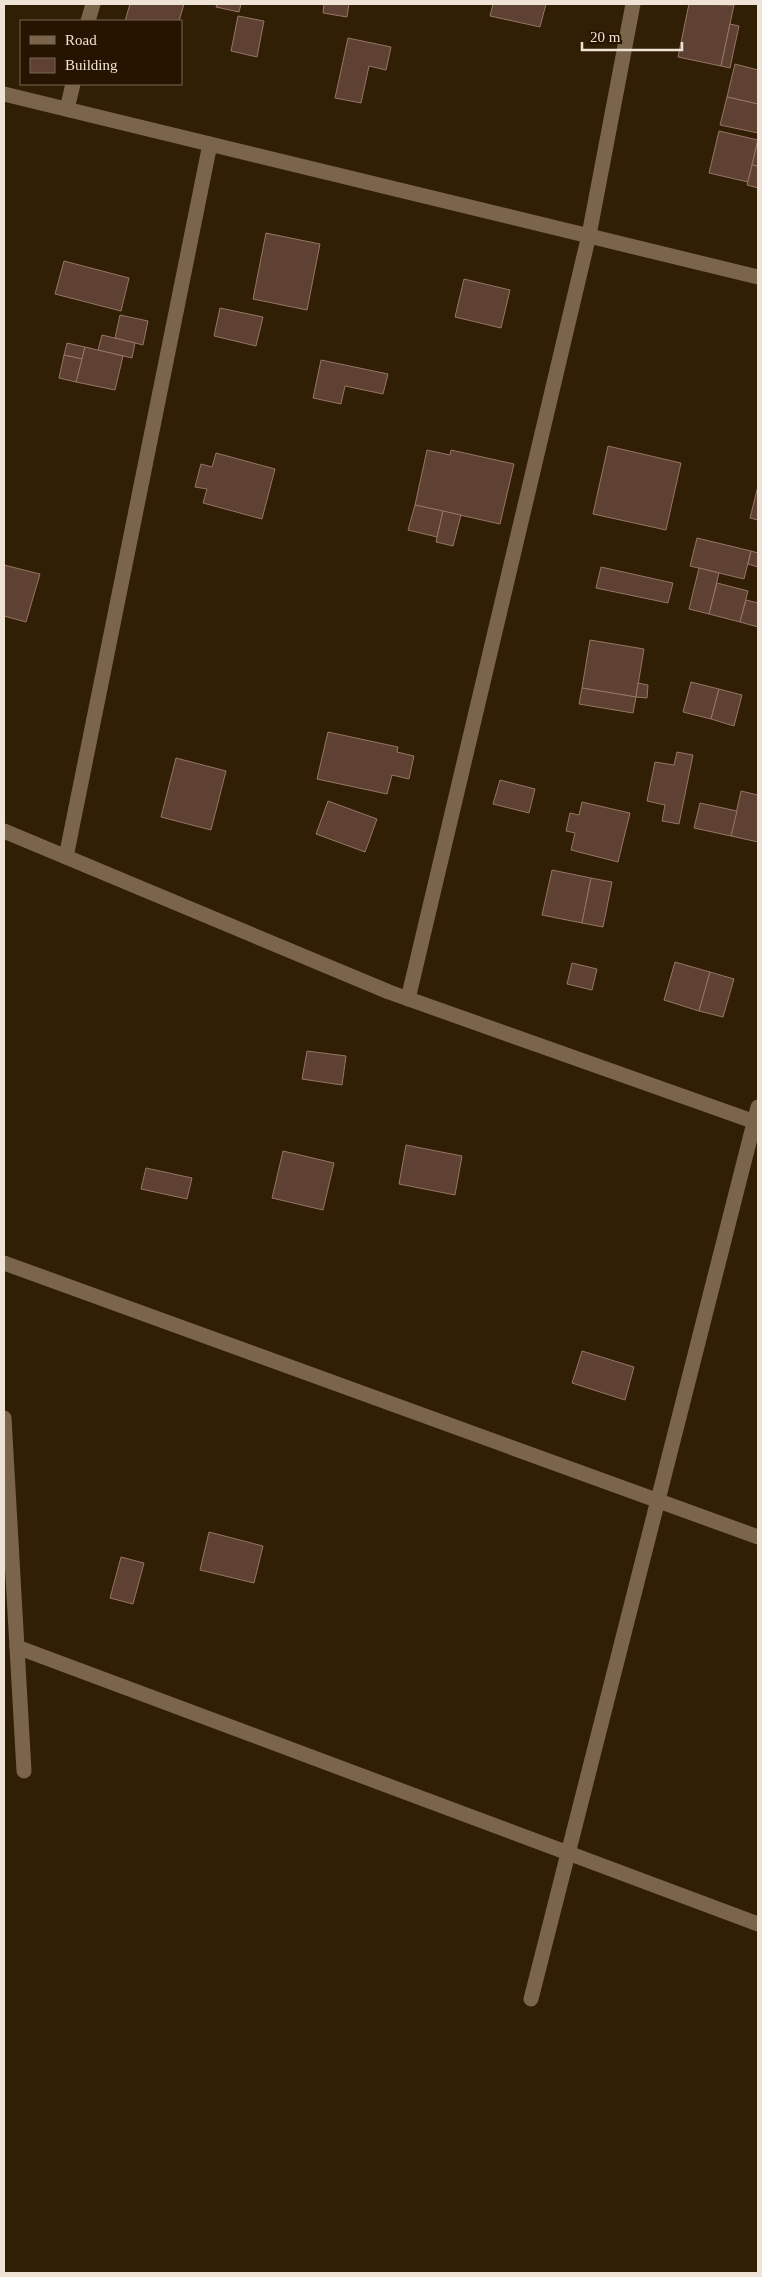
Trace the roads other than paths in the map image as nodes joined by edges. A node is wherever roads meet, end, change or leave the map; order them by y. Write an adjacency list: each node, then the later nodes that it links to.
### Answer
1 (93, 4): 3 (lane)
2 (632, 4): 8 (lane)
3 (88, 20)
4 (73, 85): 6 (lane)
5 (4, 94): 6 (lane)
6 (67, 109): 7 (lane)
7 (210, 144): 8 (lane); 11 (lane)
8 (589, 235): 9 (lane); 12 (lane)
9 (758, 277)
10 (4, 831): 11 (lane)
11 (66, 857): 12 (lane)
12 (408, 999): 13 (lane)
13 (757, 1117): 16 (lane)
14 (4, 1263): 16 (lane)
15 (4, 1418): 18 (lane)
16 (658, 1501): 17 (lane); 20 (lane)
17 (758, 1537)
18 (17, 1647): 19 (lane); 20 (lane)
19 (24, 1770)
20 (568, 1854): 21 (lane); 22 (lane)
21 (758, 1924)
22 (531, 1999)

